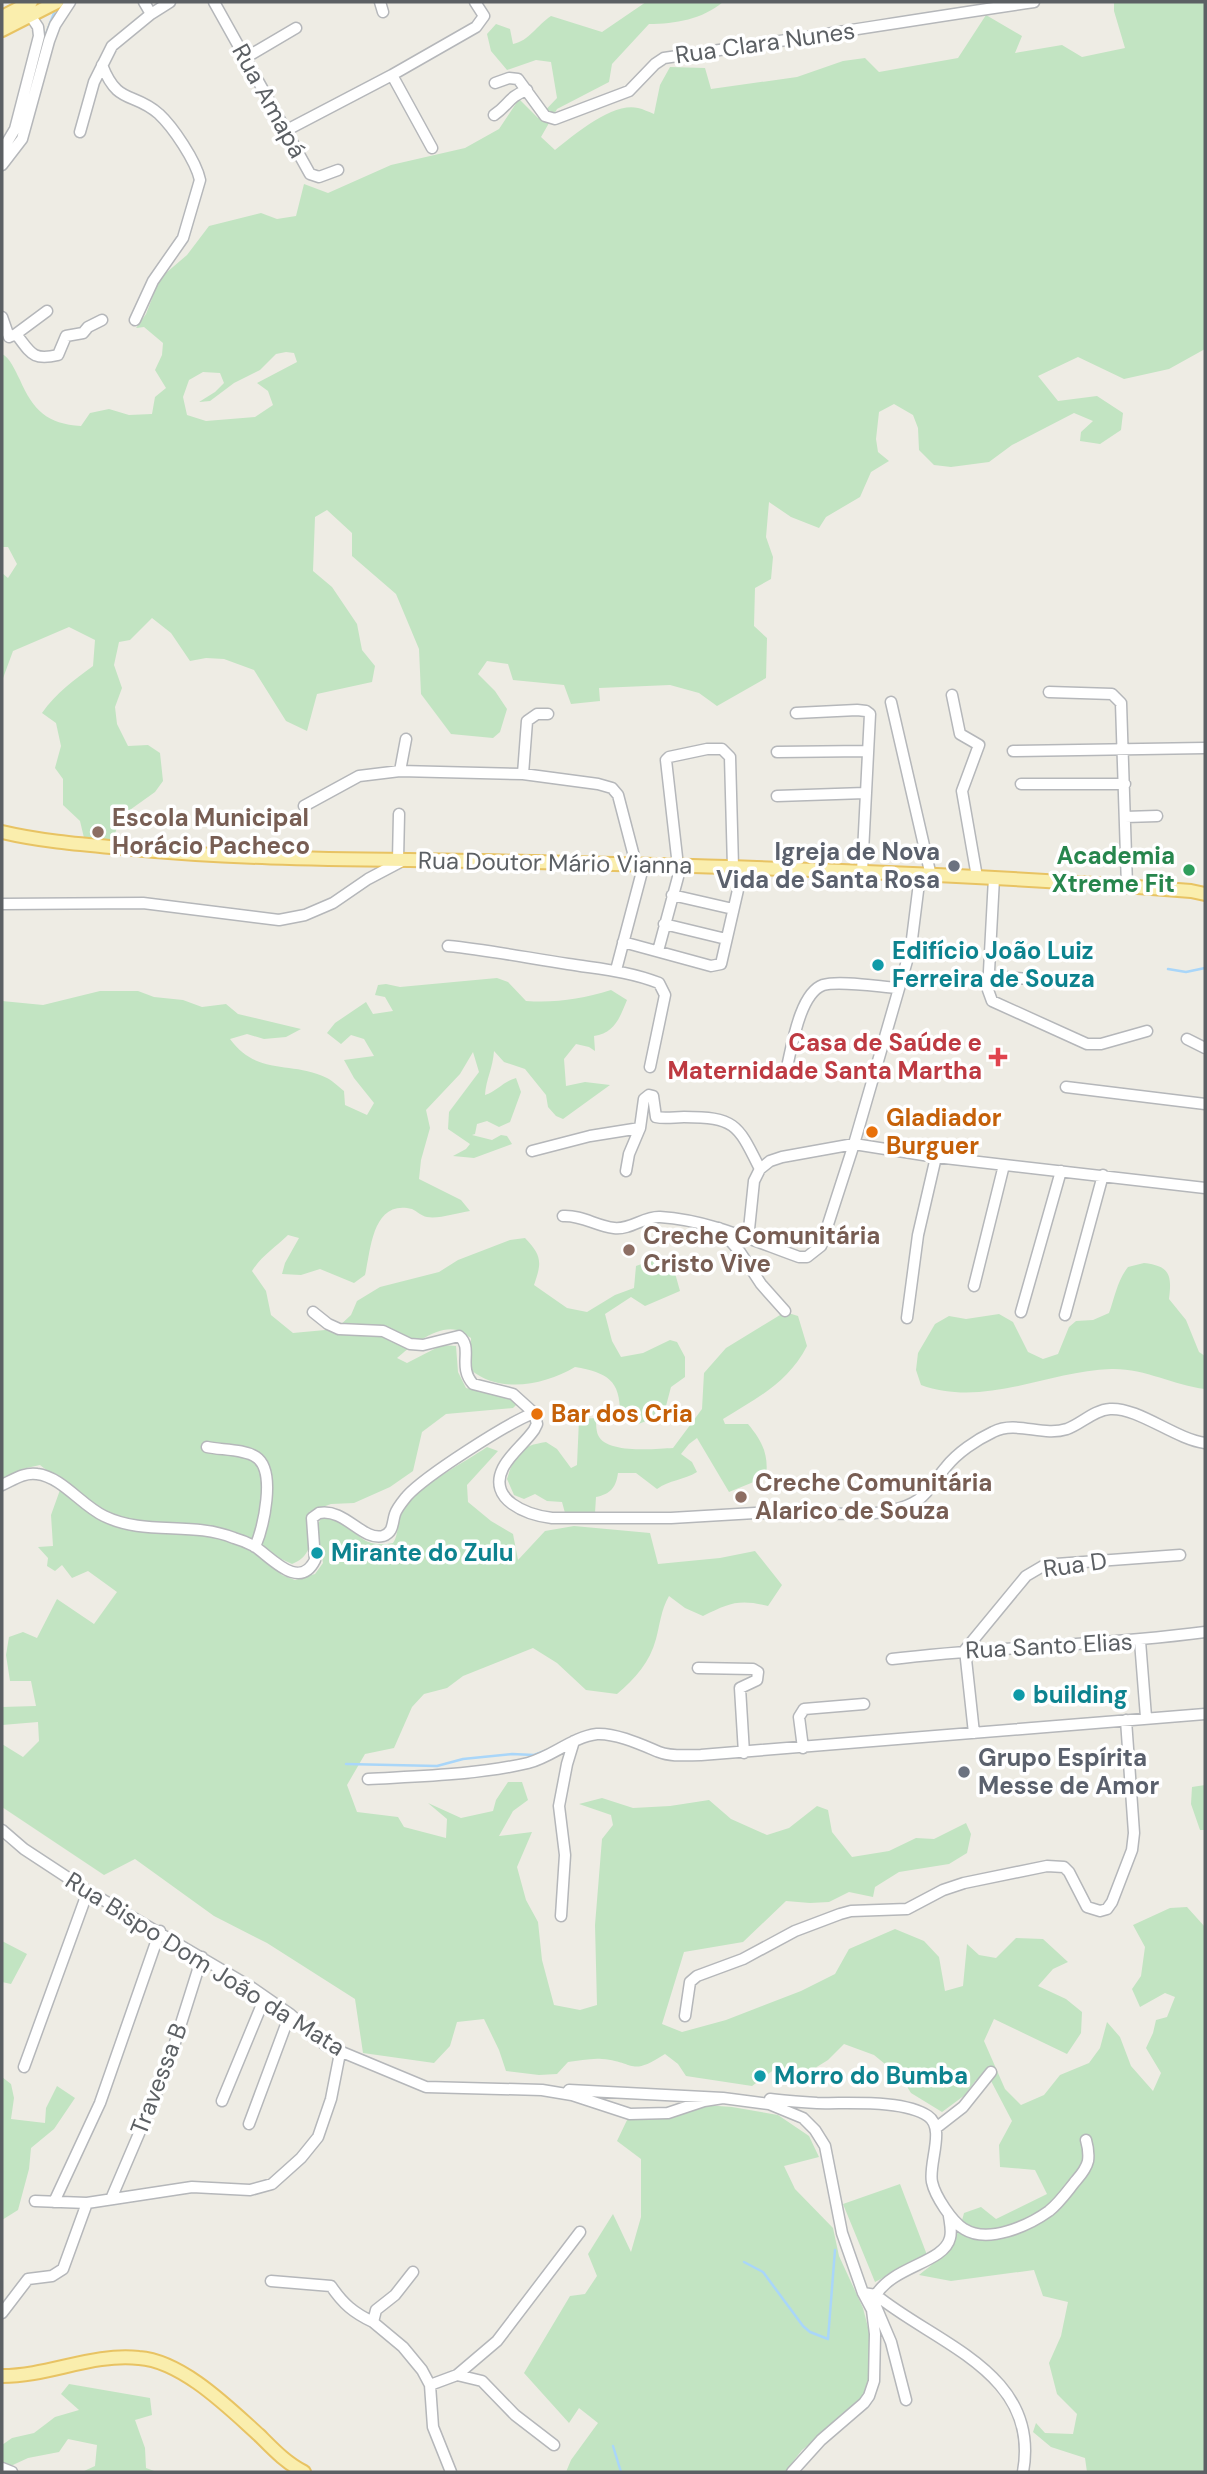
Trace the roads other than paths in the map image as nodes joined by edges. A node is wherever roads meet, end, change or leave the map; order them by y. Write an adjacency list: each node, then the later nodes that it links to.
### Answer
1 (31, 2): 13 (main road)
2 (57, 2): 12 (main road)
3 (70, 2): 26 (street)
4 (144, 2): 11 (street)
5 (170, 2): 11 (street)
6 (214, 2): 16 (street, Rua Amapá)
7 (475, 2): 18 (street)
8 (966, 2): 10 (street)
9 (1034, 2): 10 (street, Rua Clara Nunes)
10 (975, 9): 20 (street, Rua Clara Nunes)
11 (151, 14): 17 (street)
12 (30, 15): 15 (main road); 25 (street)
13 (2, 17)
14 (296, 28): 16 (street)
15 (2, 30)
16 (245, 58): 22 (street, Rua Amapá)
17 (102, 65): 23 (street); 31 (street)
18 (392, 75): 22 (street); 24 (street)
19 (495, 83): 20 (street)
20 (527, 90): 21 (street)
21 (494, 115)
22 (285, 131): 27 (street, Rua Amapá)
23 (80, 132)
24 (432, 148)
25 (2, 150)
26 (2, 165)
27 (338, 170)
28 (47, 311): 32 (street)
29 (2, 317): 32 (street)
30 (102, 320): 32 (street)
31 (135, 320)
32 (9, 337)
33 (1049, 692): 39 (street)
34 (952, 695): 62 (street)
35 (891, 702): 61 (street)
36 (796, 713): 41 (street)
37 (548, 714): 45 (street)
38 (406, 739): 44 (street)
39 (1124, 748): 40 (street); 42 (street); 47 (street)
40 (1205, 748)
41 (867, 751): 43 (street); 48 (street)
42 (1013, 751)
43 (777, 752)
44 (400, 771): 45 (street); 50 (street)
45 (523, 774): 57 (street)
46 (1021, 784): 47 (street)
47 (1125, 784): 53 (street)
48 (865, 793): 49 (street); 60 (street)
49 (777, 796)
50 (304, 806)
51 (399, 814): 56 (street)
52 (1157, 816): 53 (street)
53 (1125, 817): 65 (street)
54 (2, 832): 55 (main road, Rua Doutor Mário Vianna)
55 (365, 860): 56 (main road, Rua Doutor Mário Vianna); 64 (street)
56 (401, 860): 57 (main road, Rua Doutor Mário Vianna); 64 (street)
57 (640, 864): 58 (main road, Rua Doutor Mário Vianna); 72 (street)
58 (679, 866): 59 (main road, Rua Doutor Mário Vianna); 59 (street); 67 (street)
59 (738, 868): 60 (main road, Rua Doutor Mário Vianna); 69 (street)
60 (862, 872): 61 (main road, Rua Doutor Mário Vianna)
61 (925, 875): 62 (main road, Rua Doutor Mário Vianna); 78 (street)
62 (976, 877): 63 (main road, Rua Doutor Mário Vianna)
63 (994, 878): 65 (main road, Rua Doutor Mário Vianna); 76 (street)
64 (368, 879): 68 (street)
65 (1127, 886): 66 (main road, Rua Doutor Mário Vianna)
66 (1205, 894)
67 (672, 895): 69 (street); 70 (street)
68 (2, 904)
69 (733, 909): 71 (street)
70 (664, 923): 71 (street); 74 (street)
71 (726, 939): 74 (street)
72 (623, 943): 74 (street); 75 (street)
73 (448, 946): 75 (street)
74 (658, 951)
75 (616, 970): 82 (street)
76 (989, 976): 77 (street); 79 (street)
77 (1085, 983)
78 (899, 988): 83 (street); 87 (street)
79 (1146, 1031)
80 (1187, 1039): 81 (street)
81 (1205, 1048)
82 (650, 1066)
83 (787, 1067)
84 (1066, 1087): 85 (street)
85 (1205, 1104)
86 (640, 1128): 88 (street); 91 (street); 92 (street)
87 (854, 1144): 89 (street); 91 (street); 98 (street)
88 (532, 1151)
89 (936, 1157): 90 (street); 104 (street)
90 (1004, 1165): 93 (street); 99 (street)
91 (760, 1169): 98 (street)
92 (626, 1171)
93 (1061, 1171): 94 (street); 102 (street)
94 (1103, 1175): 95 (street); 103 (street)
95 (1205, 1188)
96 (563, 1216): 97 (street)
97 (719, 1227): 98 (street); 100 (street)
98 (748, 1239)
99 (974, 1286)
100 (785, 1311)
101 (313, 1312): 105 (street)
102 (1021, 1312)
103 (1065, 1315)
104 (907, 1318)
105 (534, 1413): 106 (street); 109 (street)
106 (1205, 1443)
107 (207, 1447): 109 (street)
108 (2, 1485): 109 (street)
109 (255, 1547)
110 (1180, 1555): 113 (street, Rua D)
111 (1205, 1632): 112 (street, Rua Santo Elias)
112 (1140, 1641): 113 (street, Rua Santo Elias); 118 (street)
113 (965, 1650): 114 (street, Rua Santo Elias); 120 (street)
114 (892, 1659)
115 (698, 1668): 123 (street)
116 (864, 1704): 122 (street)
117 (1205, 1714): 118 (street)
118 (1146, 1717): 119 (street)
119 (1126, 1720): 120 (street); 132 (street)
120 (974, 1733): 122 (street)
121 (574, 1741): 123 (street); 124 (street); 127 (street)
122 (803, 1748): 123 (street)
123 (744, 1753)
124 (368, 1779)
125 (2, 1830): 126 (street, Rua Bispo Dom João da Mata)
126 (89, 1891): 128 (street, Rua Bispo Dom João da Mata); 134 (street)
127 (561, 1916)
128 (160, 1931): 129 (street, Rua Bispo Dom João da Mata); 145 (street)
129 (202, 1957): 130 (street, Rua Bispo Dom João da Mata); 143 (street, Travessa B)
130 (265, 1997): 131 (street, Rua Bispo Dom João da Mata); 138 (street)
131 (290, 2014): 133 (street, Rua Bispo Dom João da Mata); 140 (street)
132 (685, 2016)
133 (340, 2053): 136 (street, Rua Bispo Dom João da Mata); 143 (street)
134 (24, 2067)
135 (991, 2072): 141 (street)
136 (542, 2090): 137 (street, Rua Bispo Dom João da Mata); 137 (street, Rua Bispo Dom João da Mata)
137 (723, 2098): 139 (street)
138 (222, 2101)
139 (769, 2104): 141 (street); 151 (street)
140 (249, 2124)
141 (936, 2127): 147 (street)
142 (1086, 2140): 147 (street)
143 (111, 2199): 146 (street)
144 (35, 2201): 145 (street)
145 (54, 2202): 146 (street)
146 (87, 2203): 152 (street)
147 (949, 2215): 151 (street)
148 (580, 2232): 154 (street)
149 (413, 2272): 153 (street)
150 (271, 2281): 153 (street)
151 (870, 2294): 157 (street); 163 (street); 164 (street)
152 (2, 2313)
153 (373, 2322): 156 (street)
154 (457, 2375): 156 (street); 158 (street)
155 (2, 2376): 161 (main road)
156 (430, 2385): 162 (street)
157 (906, 2400)
158 (554, 2445)
159 (2, 2468): 160 (street)
160 (12, 2472)
161 (304, 2472)
162 (452, 2472)
163 (792, 2472)
164 (1023, 2472)

